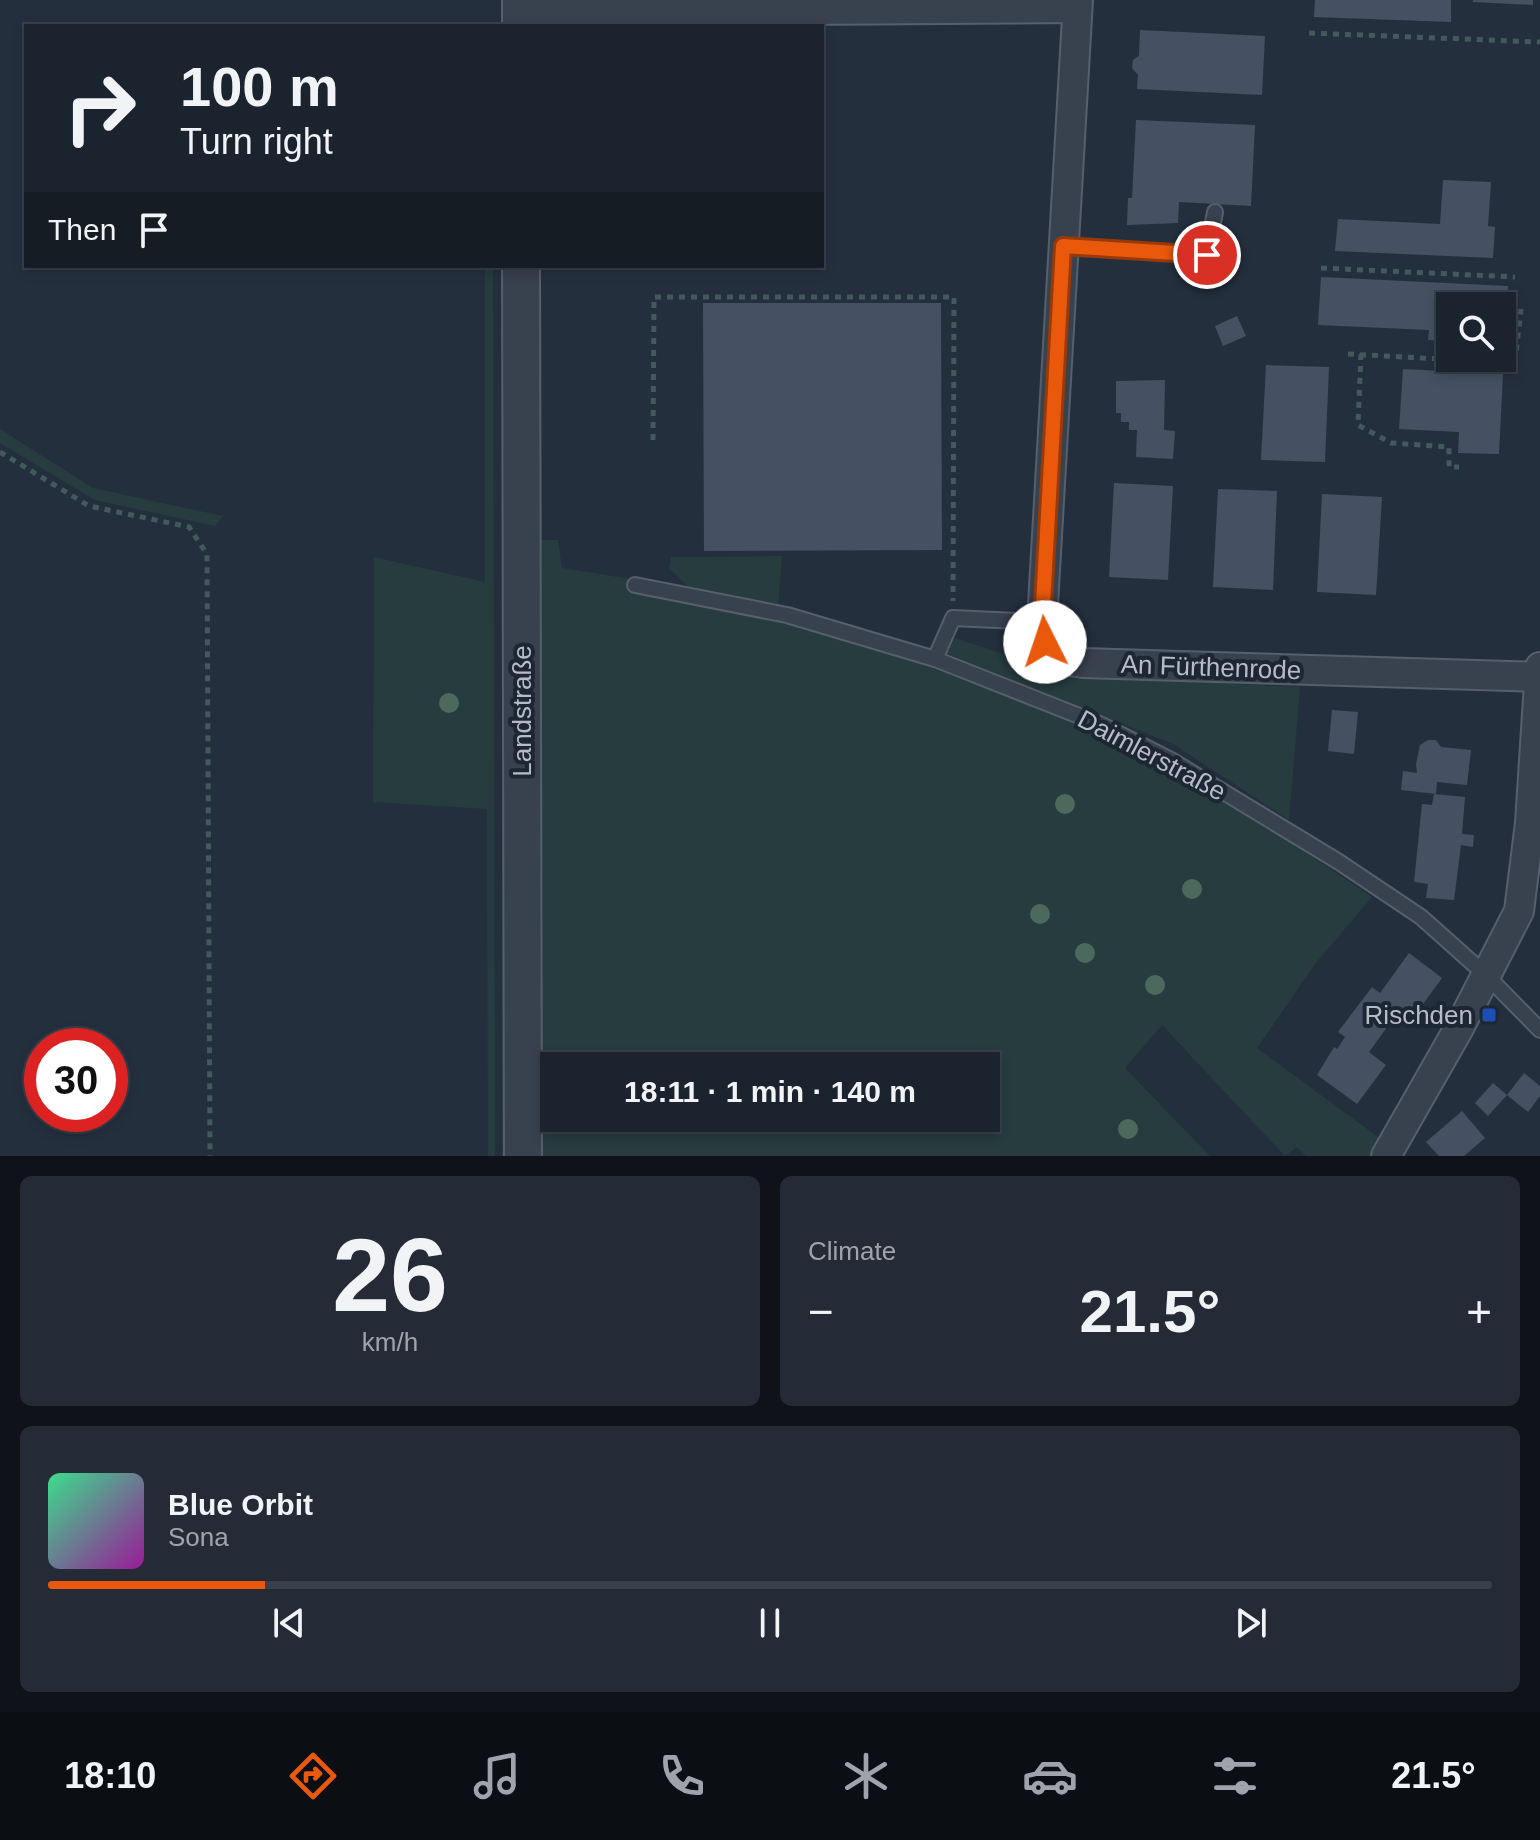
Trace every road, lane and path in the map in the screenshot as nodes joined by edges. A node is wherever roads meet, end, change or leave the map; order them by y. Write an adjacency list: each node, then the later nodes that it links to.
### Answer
1 (1077, 4): 2 (street, An Fürthenrode); 6 (street, An Fürthenrode)
2 (521, 13)
3 (1309, 33): 4 (path)
4 (1540, 42)
5 (1215, 212): 6 (lane)
6 (1063, 246): 18 (street, An Fürthenrode)
7 (521, 268): 25 (street, Landstraße)
8 (1321, 268): 9 (path)
9 (1515, 277)
10 (1521, 309): 12 (path)
11 (1348, 354): 12 (path)
12 (1361, 354): 15 (path)
13 (653, 440): 17 (path)
14 (0, 452): 24 (path)
15 (1459, 467)
16 (635, 585): 19 (lane, Daimlerstraße)
17 (953, 618): 18 (lane); 19 (lane)
18 (1042, 622): 21 (street, An Fürthenrode)
19 (935, 659): 22 (lane, Daimlerstraße)
20 (1540, 667): 21 (street)
21 (1539, 677): 22 (street)
22 (1487, 976): 23 (lane, Daimlerstraße); 26 (street)
23 (1540, 1030)
24 (210, 1156)
25 (523, 1156)
26 (1386, 1156)

